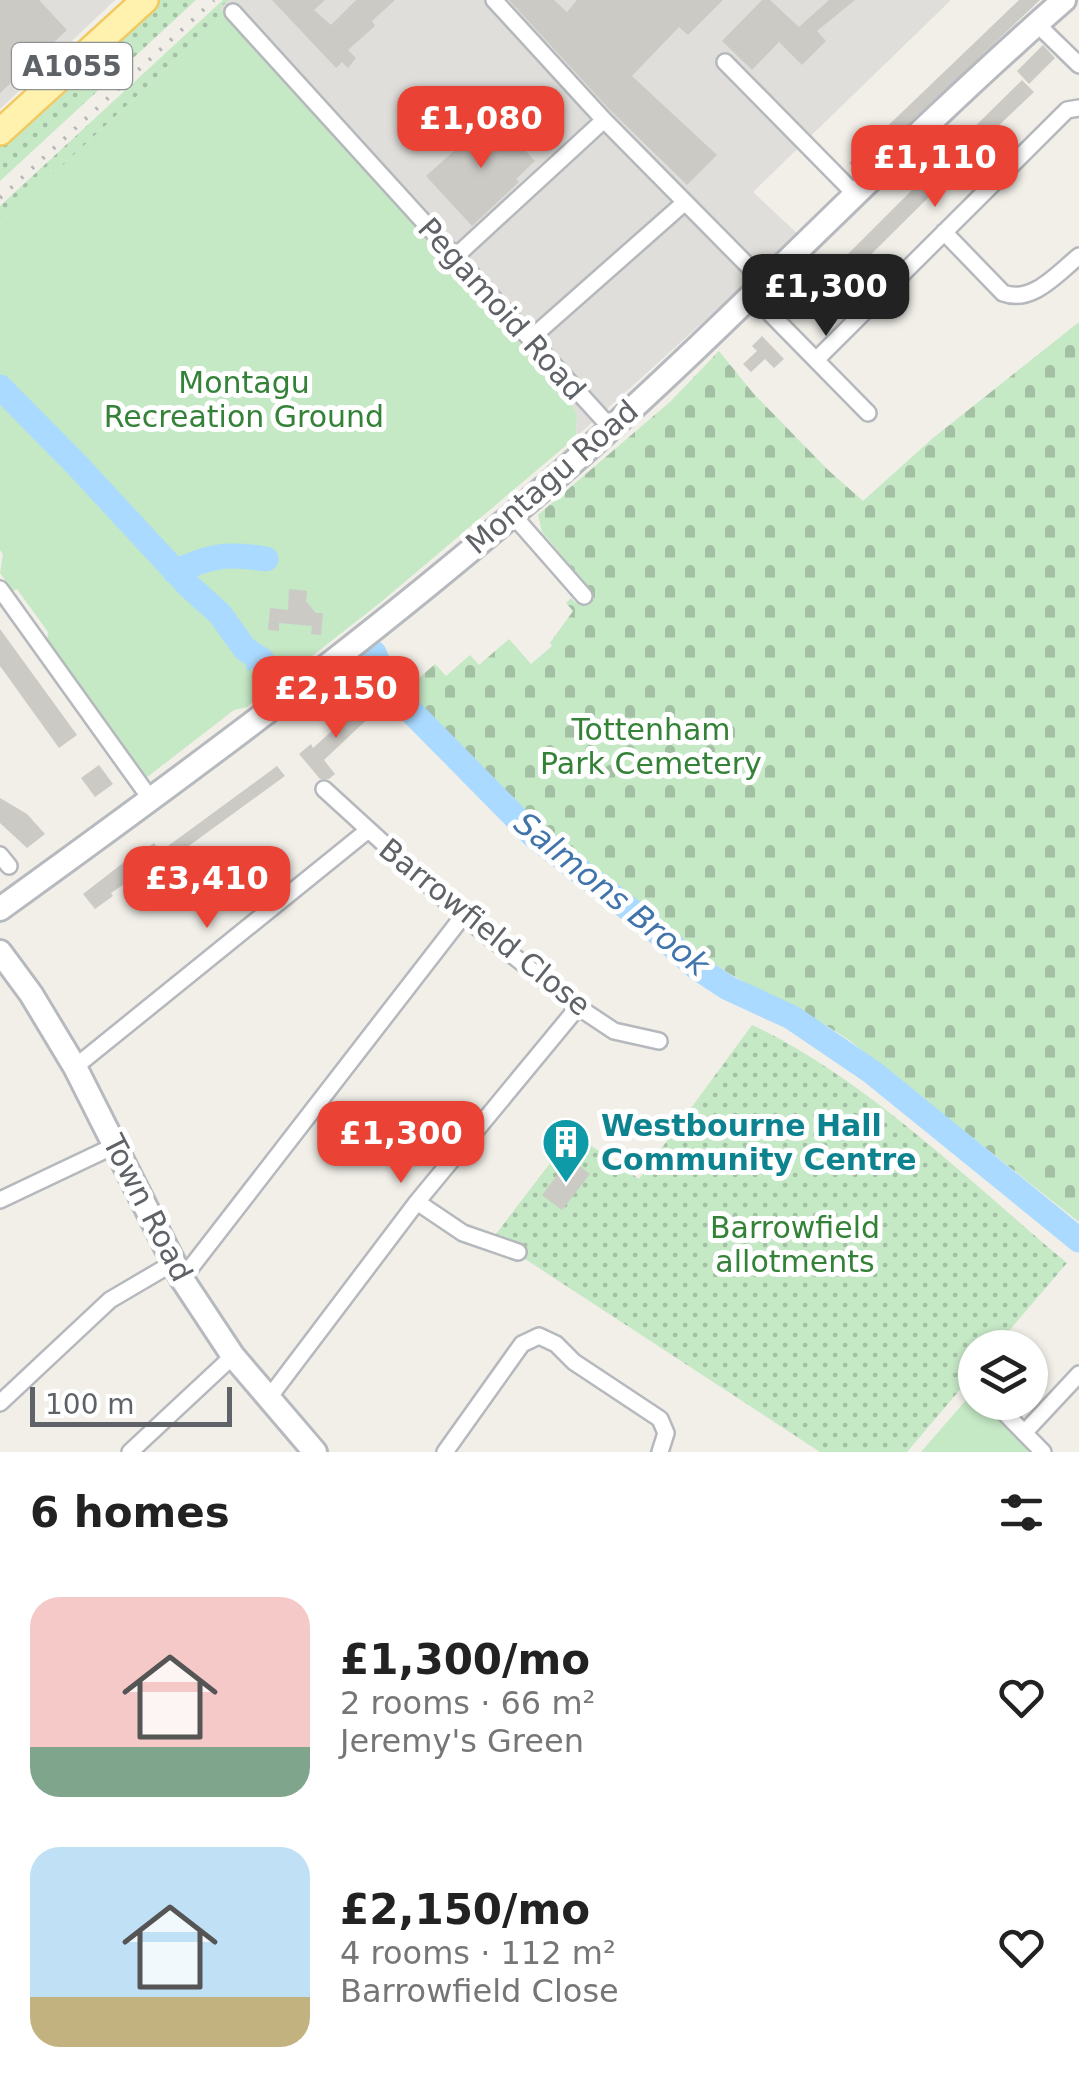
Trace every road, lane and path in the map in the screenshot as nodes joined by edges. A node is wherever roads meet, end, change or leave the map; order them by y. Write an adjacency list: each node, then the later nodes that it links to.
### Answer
1 (144, 0): 10 (main road, A1055)
2 (494, 0): 9 (street)
3 (1064, 0): 5 (main road, Montagu Road)
4 (233, 12): 15 (street, Pegamoid Road)
5 (1037, 24): 7 (street); 11 (main road, Montagu Road)
6 (724, 62): 11 (street)
7 (1079, 64)
8 (1079, 108): 13 (street)
9 (604, 120): 12 (street); 15 (street)
10 (0, 132)
11 (857, 196): 16 (main road, Montagu Road)
12 (684, 202): 16 (street); 17 (street)
13 (944, 232): 14 (street); 18 (street)
14 (1079, 256)
15 (455, 257): 17 (street, Pegamoid Road)
16 (760, 290): 18 (street); 20 (main road, Montagu Road)
17 (530, 339): 20 (street, Pegamoid Road)
18 (816, 360): 19 (street)
19 (868, 413)
20 (611, 428): 21 (main road, Montagu Road)
21 (512, 514): 23 (street); 25 (main road, Montagu Road)
22 (0, 589): 25 (street)
23 (584, 596)
24 (324, 789): 26 (street, Barrowfield Close)
25 (152, 801): 27 (main road, Montagu Road)
26 (368, 831): 28 (street, Barrowfield Close); 32 (street)
27 (0, 909)
28 (463, 916): 30 (street, Barrowfield Close); 37 (street)
29 (0, 952): 32 (main road, Town Road)
30 (578, 1007): 31 (street, Barrowfield Close); 35 (street)
31 (659, 1041)
32 (75, 1067): 33 (main road, Town Road)
33 (116, 1145): 34 (street); 37 (main road, Town Road)
34 (0, 1200)
35 (417, 1202): 36 (street); 40 (street)
36 (518, 1252)
37 (178, 1271): 38 (main road, Town Road); 41 (street)
38 (233, 1356): 40 (main road, Town Road); 45 (street)
39 (1079, 1374): 43 (street)
40 (268, 1399): 44 (main road, Town Road)
41 (0, 1403)
42 (1011, 1420): 43 (street)
43 (1024, 1433): 48 (street)
44 (310, 1450)
45 (130, 1452)
46 (444, 1452): 47 (street)
47 (660, 1452)
48 (1043, 1452)

